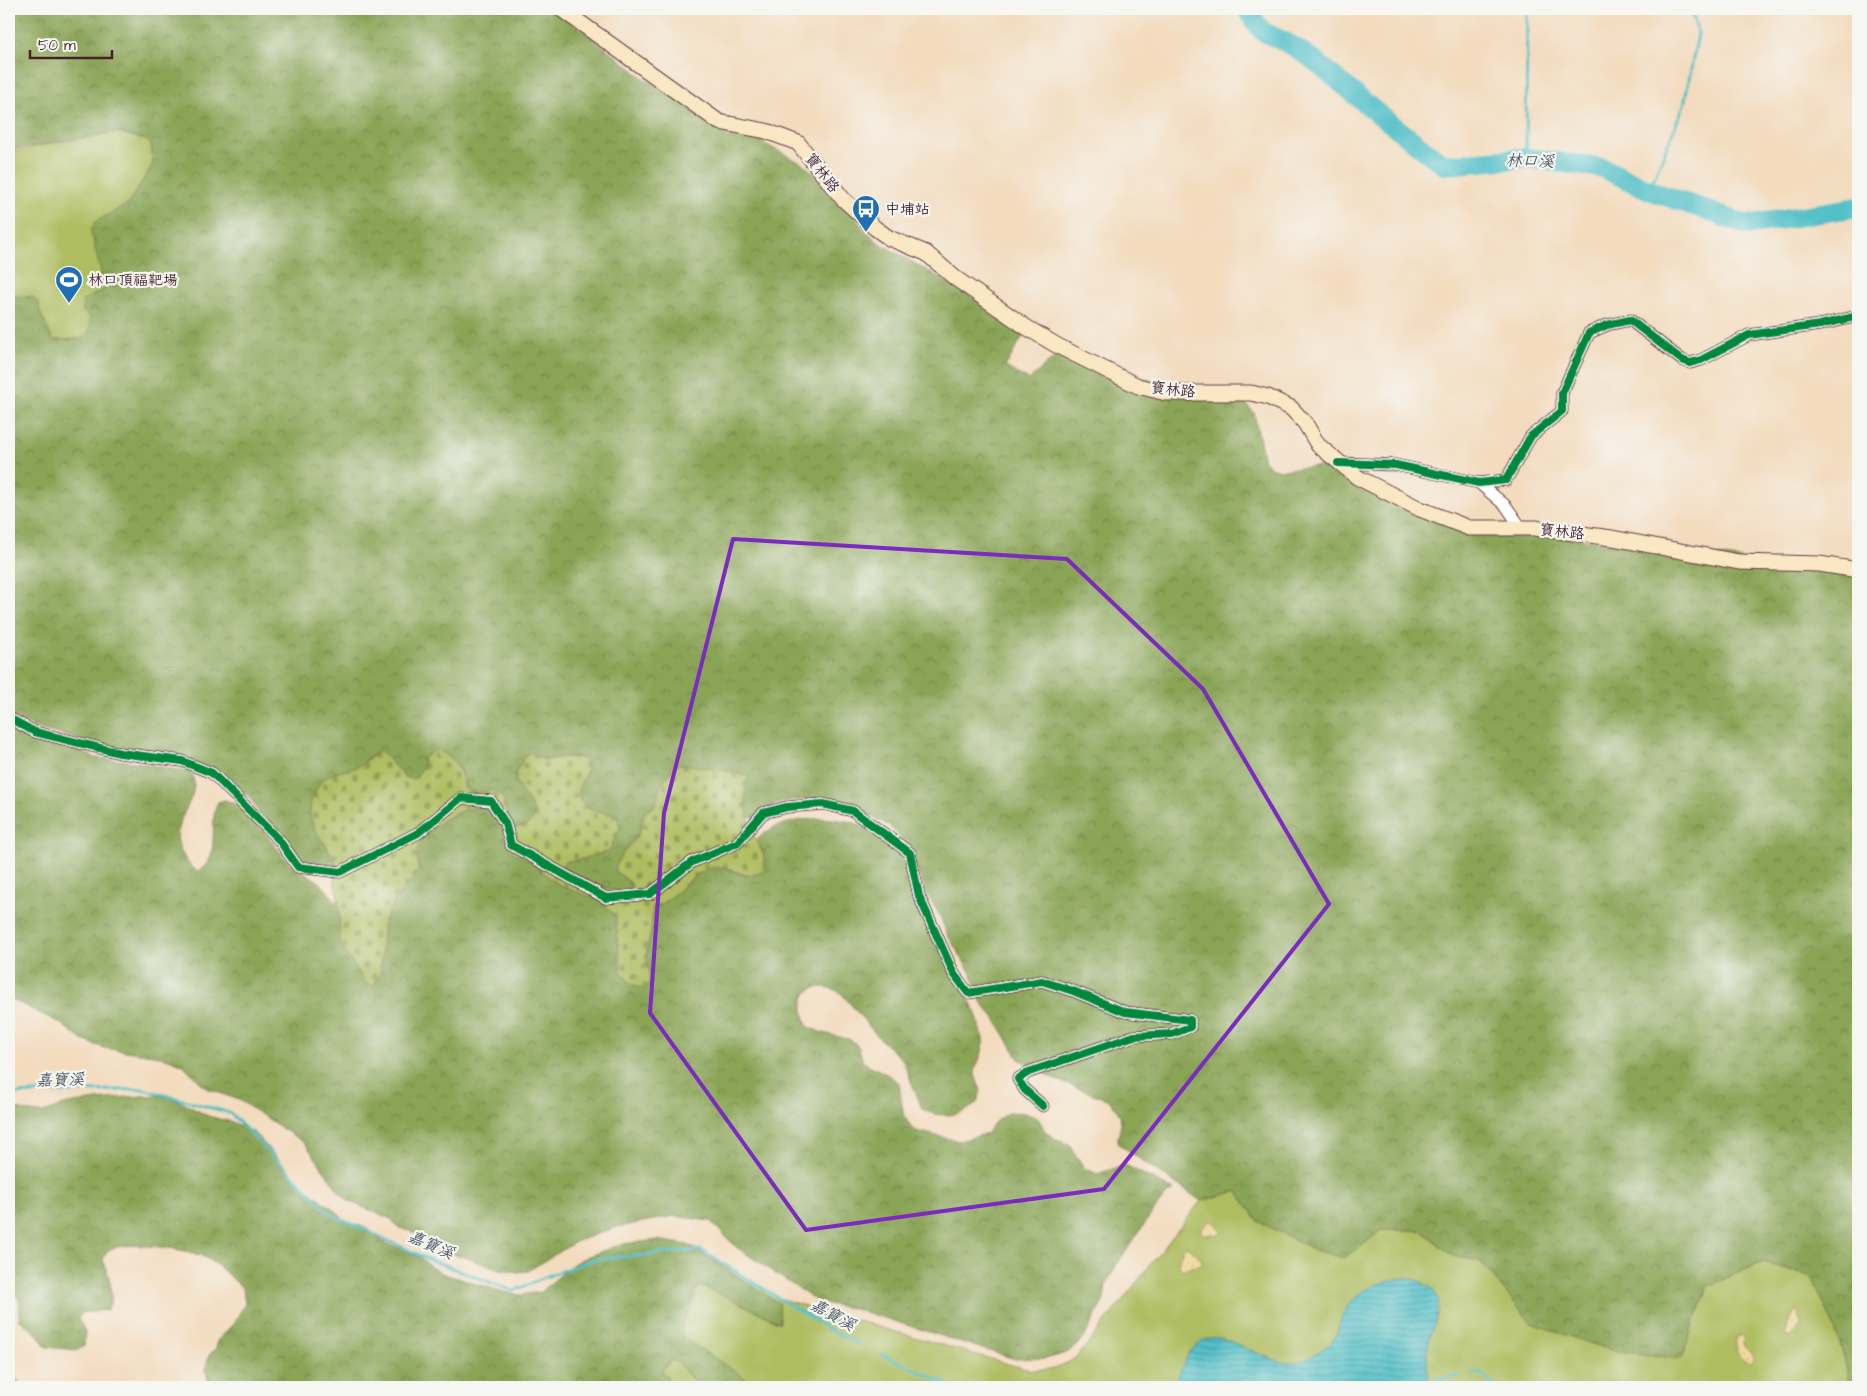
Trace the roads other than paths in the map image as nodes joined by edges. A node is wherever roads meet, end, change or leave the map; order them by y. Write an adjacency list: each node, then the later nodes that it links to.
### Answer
1 (561, 9): 3 (main road, 寶林路)
2 (1858, 316): 4 (street)
3 (1338, 463): 4 (street); 5 (main road, 寶林路)
4 (1479, 483): 5 (street)
5 (1522, 529): 6 (main road, 寶林路)
6 (1858, 570)
7 (9, 718): 8 (street)
8 (1044, 1106)

